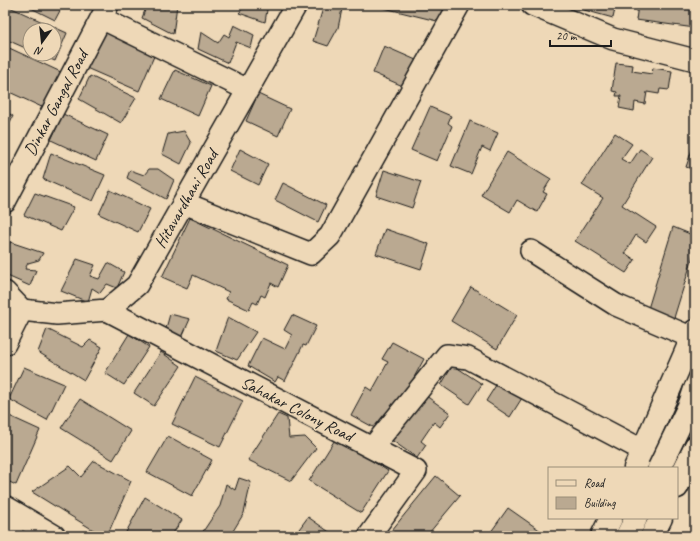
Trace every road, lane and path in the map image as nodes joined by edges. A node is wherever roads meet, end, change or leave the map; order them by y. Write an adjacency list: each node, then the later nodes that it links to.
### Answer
1 (296, 5): 6 (street, Hitavardhani Road)
2 (459, 5): 8 (street)
3 (532, 5): 5 (street)
4 (105, 11): 6 (street); 7 (street, Dinkar Gangal Road)
5 (695, 60)
6 (248, 90): 8 (street, Hitavardhani Road)
7 (5, 202)
8 (184, 203): 12 (street, Hitavardhani Road)
9 (531, 251): 13 (street)
10 (5, 292): 11 (street)
11 (22, 310): 12 (street); 14 (street)
12 (107, 310): 16 (street, Sahakar Colony Road)
13 (694, 336): 18 (main road)
14 (5, 344)
15 (695, 389): 19 (main road, bridge)
16 (372, 448): 18 (street); 28 (street, Sahakar Colony Road)
17 (693, 457): 18 (street); 20 (main road)
18 (640, 460)
19 (659, 467)
20 (678, 485)
21 (5, 507): 27 (main road)
22 (610, 519): 29 (main road)
23 (636, 519): 30 (main road)
24 (660, 519): 31 (main road)
25 (5, 531): 26 (main road)
26 (13, 536)
27 (54, 536)
28 (369, 536)
29 (602, 536)
30 (627, 536)
31 (652, 536)

